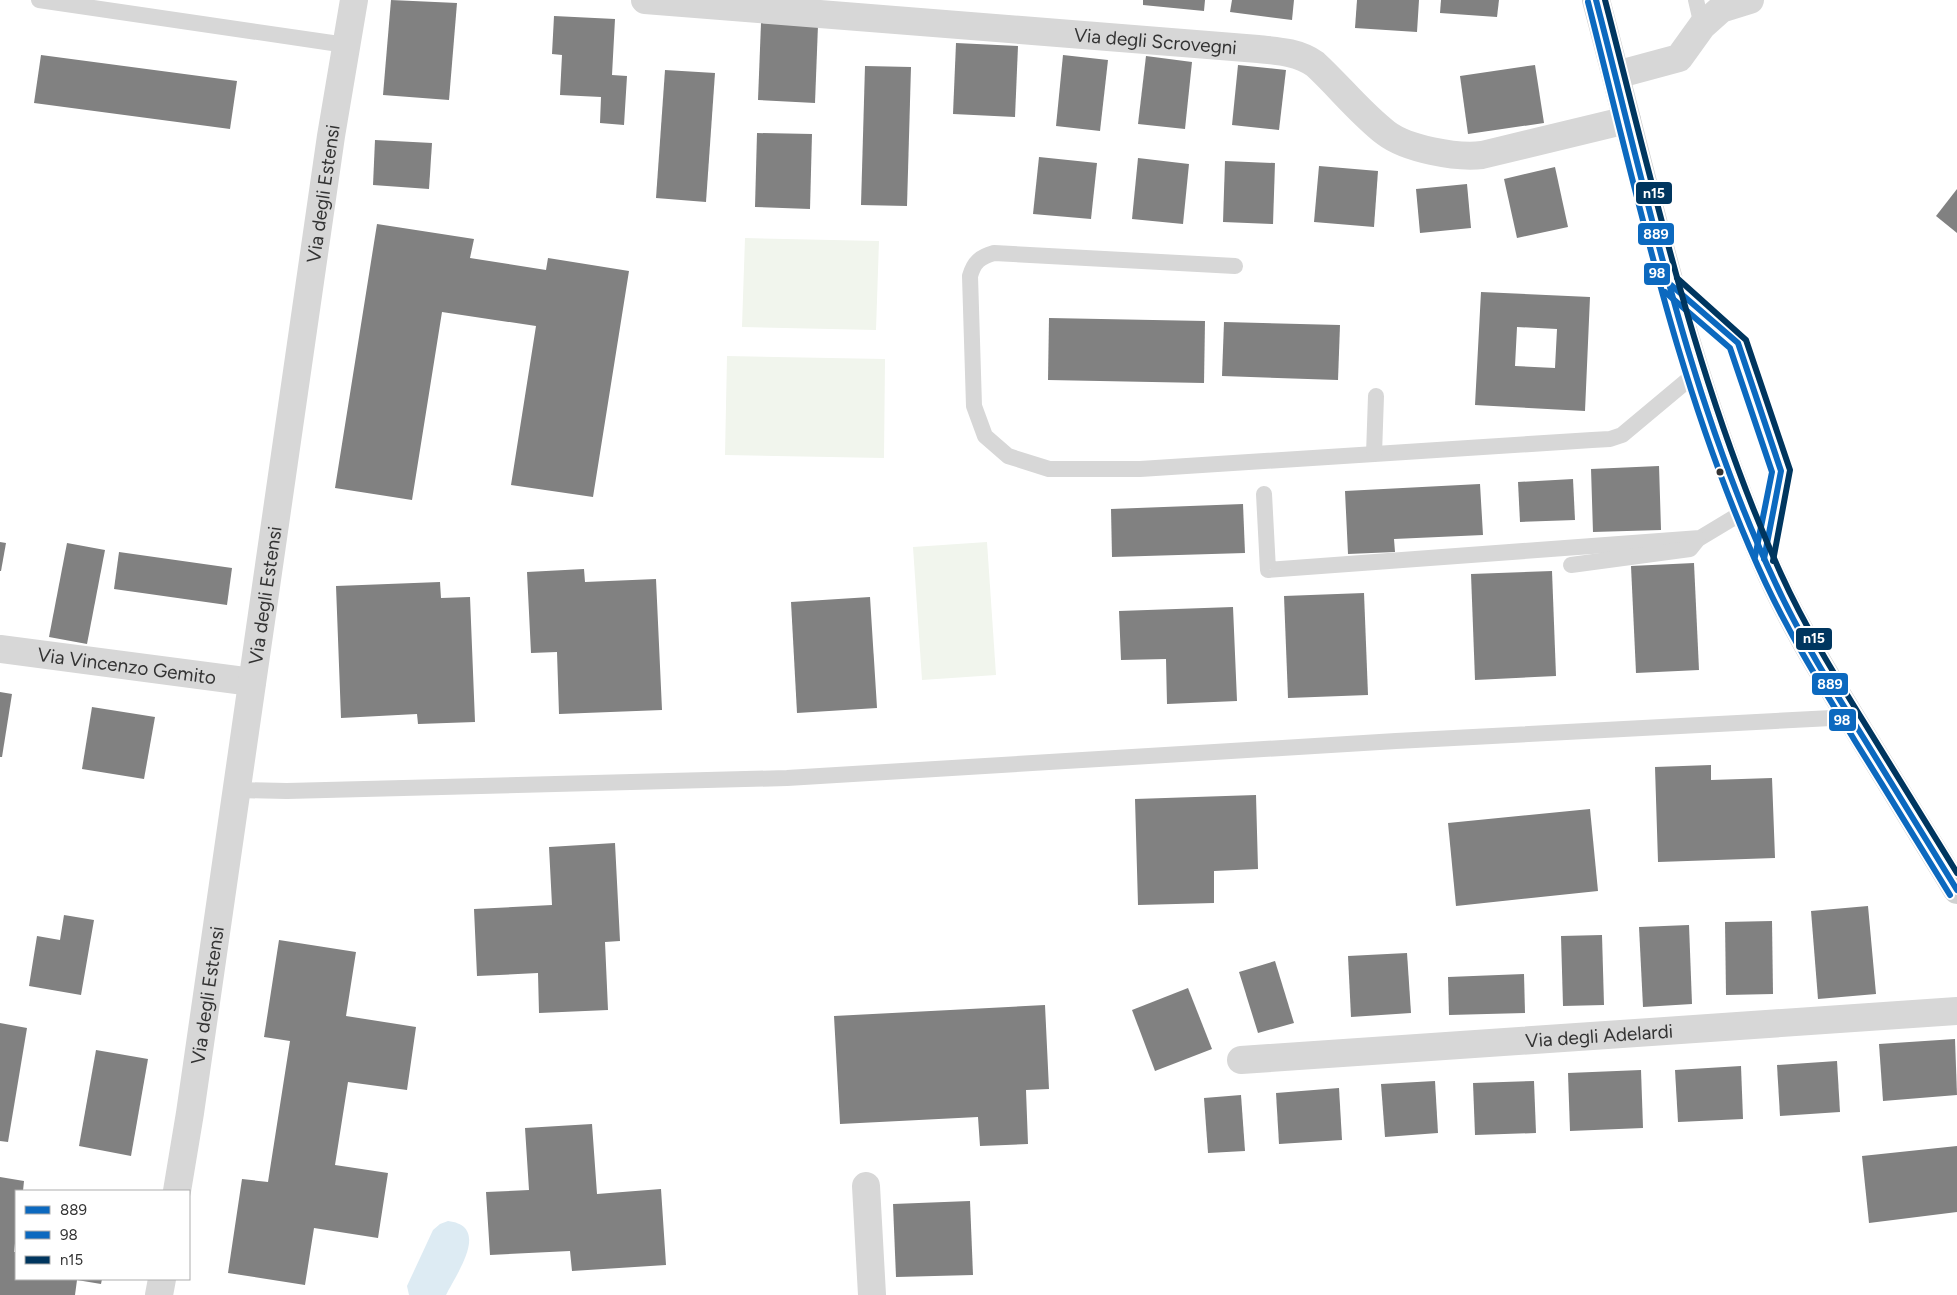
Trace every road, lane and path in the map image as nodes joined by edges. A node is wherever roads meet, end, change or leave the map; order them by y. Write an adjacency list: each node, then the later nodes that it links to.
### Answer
1 (39, 0): 7 (lane)
2 (354, 0): 7 (street, Via degli Estensi)
3 (645, 0): 9 (street, Via degli Scrovegni)
4 (1596, 0): 8 (main road)
5 (1750, 0): 6 (street)
6 (1699, 13): 8 (street)
7 (346, 45): 21 (street, Via degli Estensi)
8 (1616, 75): 9 (main road)
9 (1627, 120): 11 (main road)
10 (1235, 266): 14 (lane)
11 (1670, 285): 12 (main road); 18 (lane)
12 (1696, 374): 14 (lane); 16 (main road)
13 (1376, 396): 14 (lane)
14 (1374, 454)
15 (1264, 494): 17 (lane)
16 (1745, 512): 17 (lane); 18 (main road)
17 (1700, 538): 19 (lane)
18 (1764, 559): 22 (main road)
19 (1571, 565)
20 (0, 649): 21 (street, Via Vincenzo Gemito)
21 (252, 682): 23 (street, Via degli Estensi)
22 (1851, 717): 23 (lane); 24 (main road)
23 (237, 790): 28 (street, Via degli Estensi)
24 (1957, 890)
25 (1957, 1011): 26 (street, Via degli Adelardi)
26 (1241, 1060)
27 (866, 1186): 31 (street)
28 (177, 1190)
29 (162, 1280): 30 (street)
30 (159, 1295)
31 (872, 1295)

